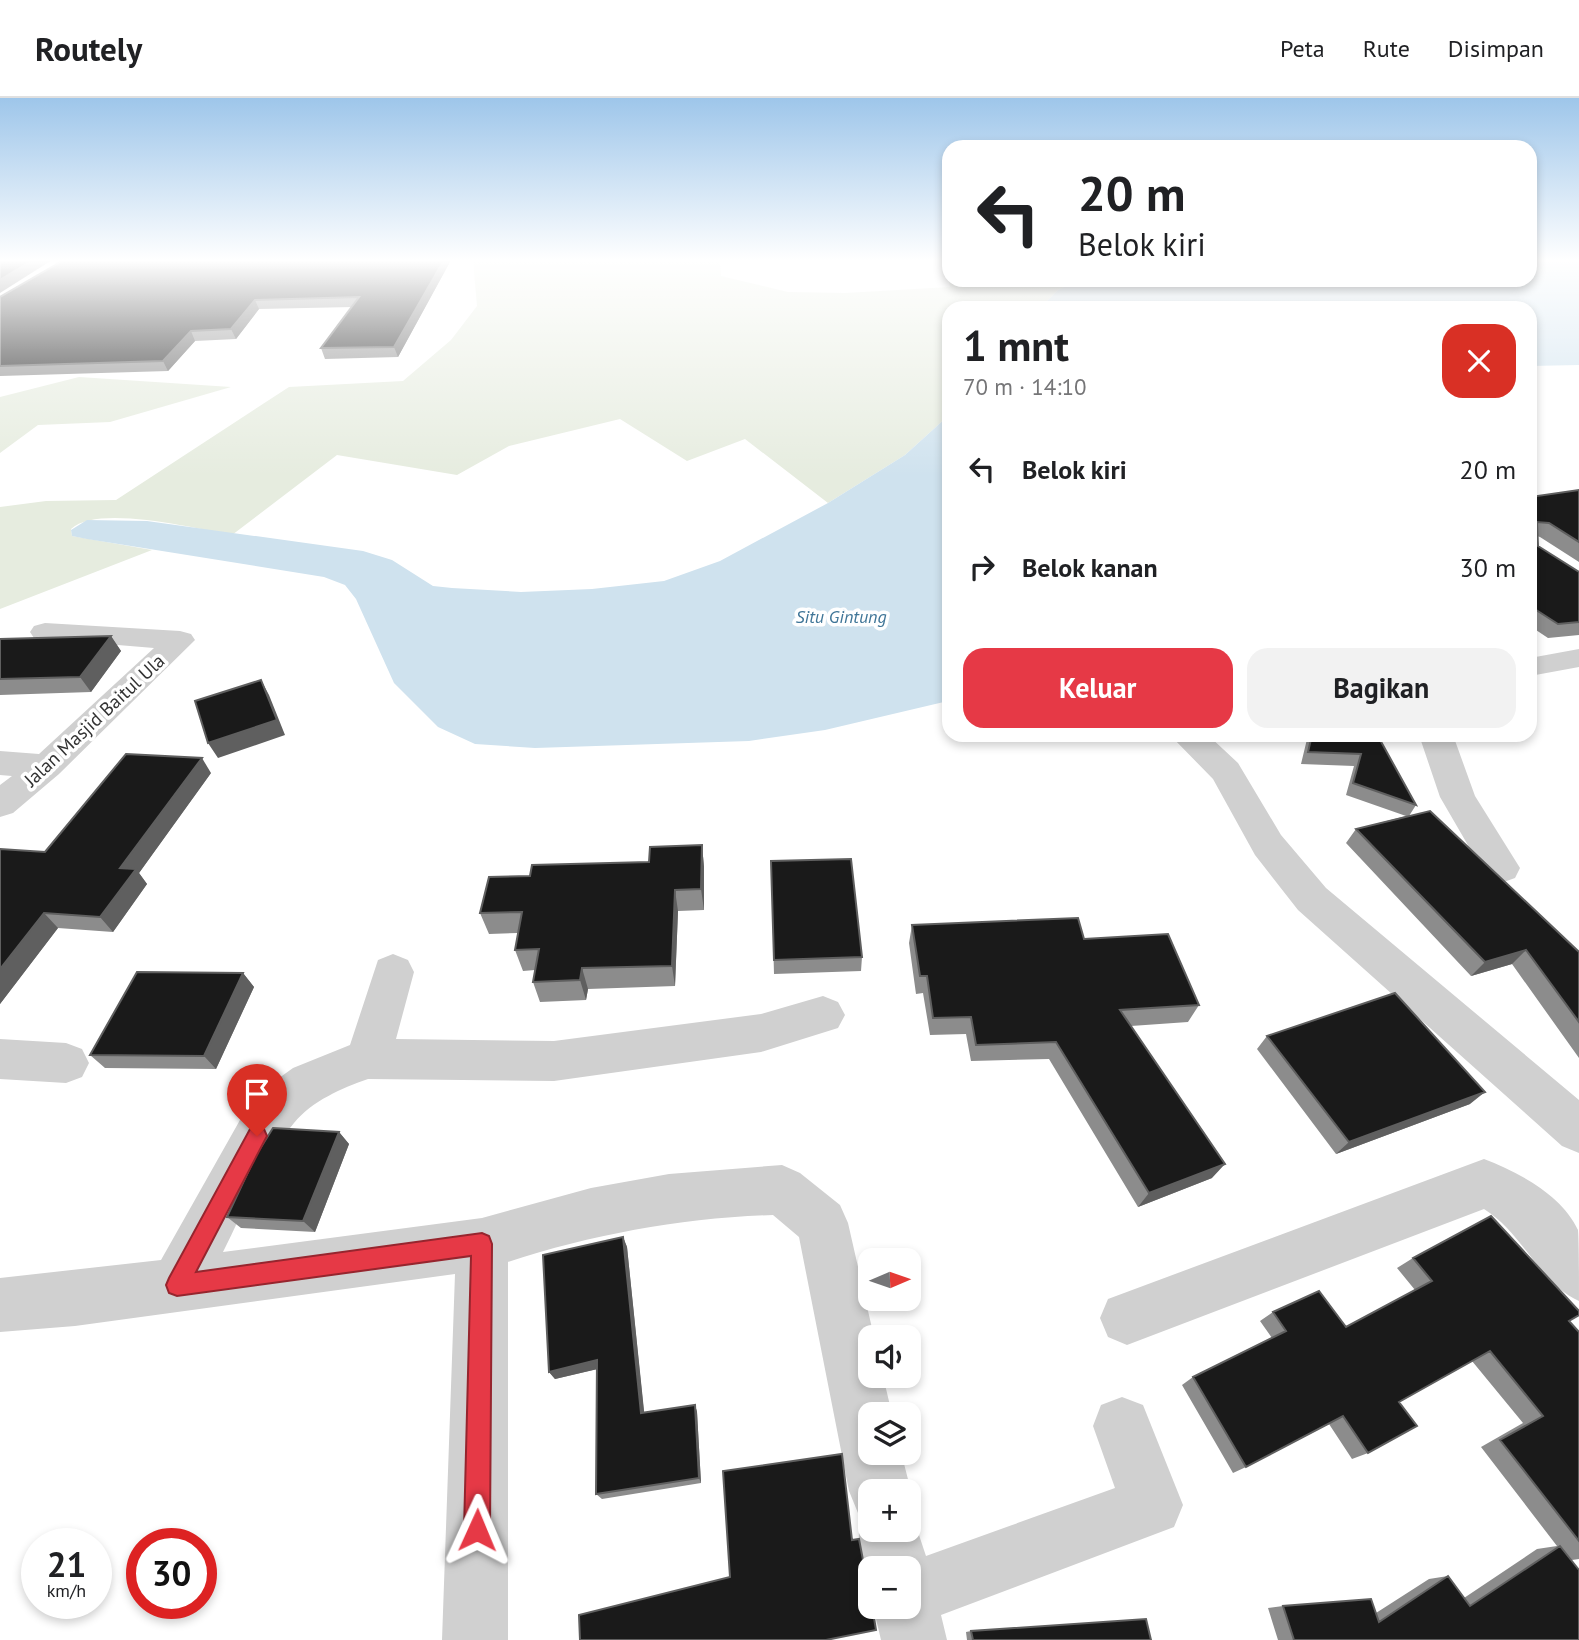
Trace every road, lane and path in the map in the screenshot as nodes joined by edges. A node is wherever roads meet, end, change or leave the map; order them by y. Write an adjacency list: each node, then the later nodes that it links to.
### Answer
1 (45, 632): 7 (street, Jalan Masjid Baitul Ula)
2 (1579, 658): 3 (street)
3 (1537, 666)
4 (1195, 742): 15 (street)
5 (1438, 742): 9 (street)
6 (0, 762): 7 (street)
7 (47, 766): 8 (street, Jalan Masjid Baitul Ula)
8 (0, 804)
9 (1501, 868)
10 (393, 972): 13 (street)
11 (823, 1015): 13 (street)
12 (0, 1059): 14 (street)
13 (368, 1059): 18 (street)
14 (66, 1063)
15 (1579, 1130)
16 (482, 1244): 18 (street); 21 (street); 25 (street)
17 (1579, 1274): 20 (street)
18 (177, 1285): 19 (street)
19 (0, 1305)
20 (1127, 1318)
21 (860, 1402)
22 (1122, 1426): 23 (street)
23 (921, 1590)
24 (909, 1619): 26 (street)
25 (475, 1640)
26 (914, 1640)

